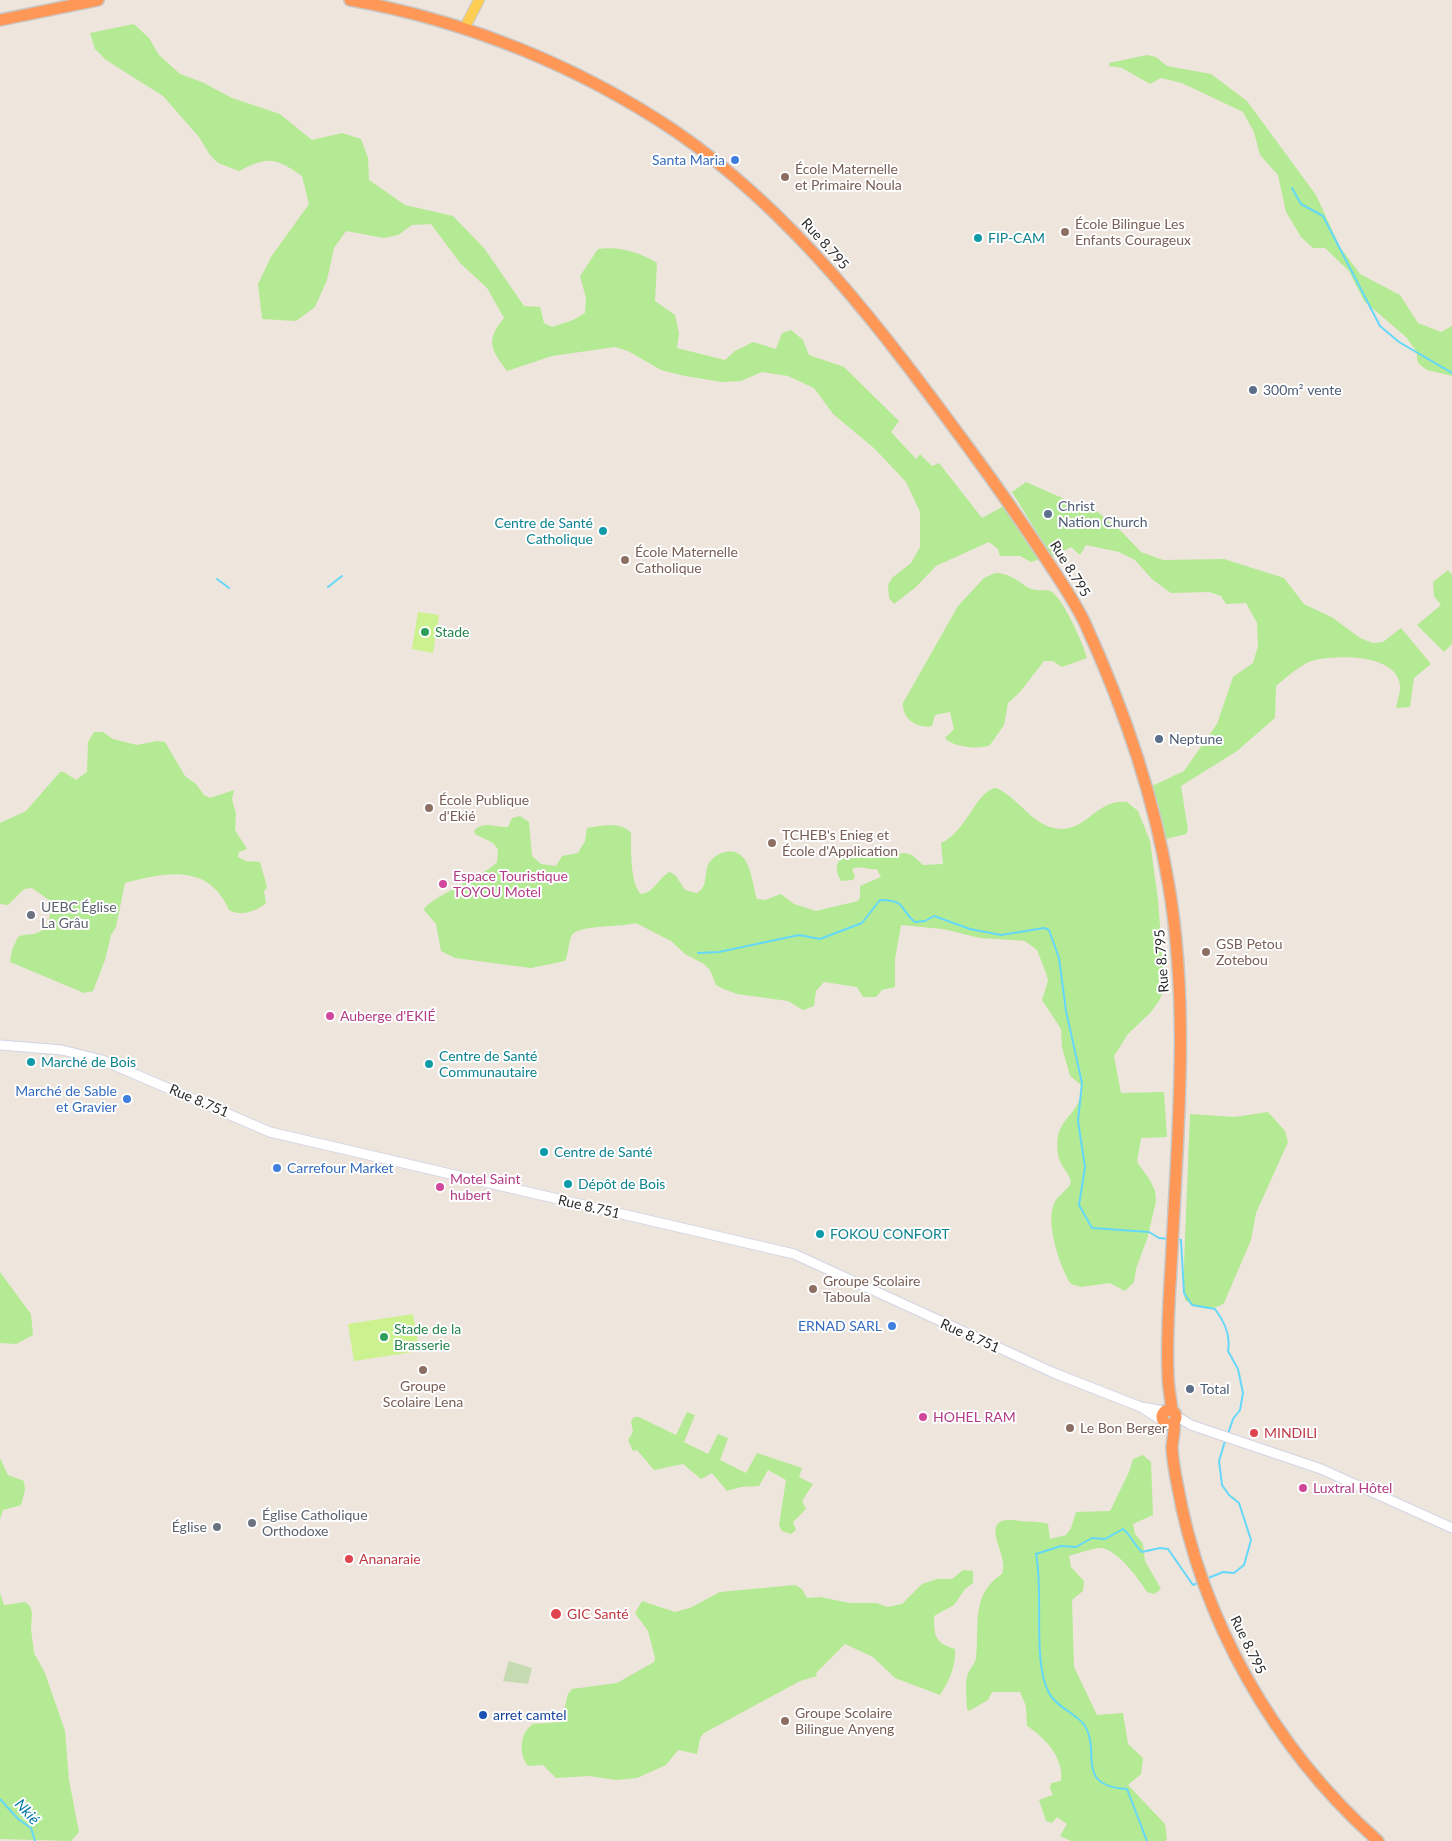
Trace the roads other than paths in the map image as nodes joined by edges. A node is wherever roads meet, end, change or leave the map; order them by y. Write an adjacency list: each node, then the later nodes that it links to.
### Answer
1 (98, 0): 4 (highway)
2 (350, 0): 5 (highway, Rue 8.795)
3 (479, 0): 5 (main road)
4 (0, 20)
5 (464, 29): 7 (highway, Rue 8.795)
6 (0, 1045): 7 (main road, Rue 8.751)
7 (1169, 1417): 8 (main road, Rue 8.751); 9 (highway, Rue 8.795)
8 (1452, 1528)
9 (1378, 1841)

